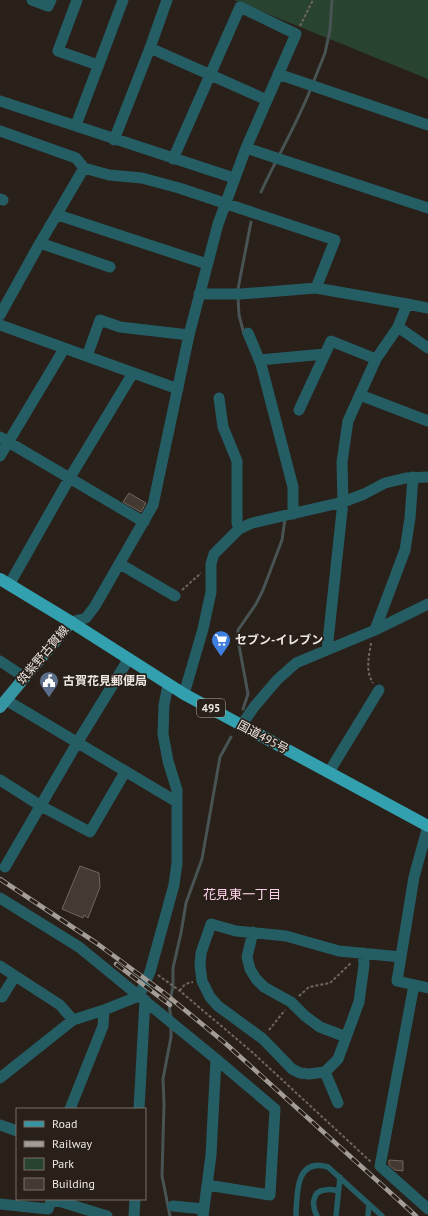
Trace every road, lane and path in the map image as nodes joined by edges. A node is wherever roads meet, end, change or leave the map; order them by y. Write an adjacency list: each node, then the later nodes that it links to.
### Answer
1 (32, 0): 2 (street)
2 (51, 0)
3 (77, 0): 9 (street)
4 (123, 0): 9 (street)
5 (167, 0): 8 (street)
6 (313, 0): 7 (path)
7 (296, 34): 10 (street); 11 (street)
8 (150, 48): 11 (street); 17 (street)
9 (98, 65): 14 (street)
10 (278, 74): 12 (street); 15 (street)
11 (211, 75): 12 (street); 19 (street)
12 (267, 100): 18 (street)
13 (0, 101): 14 (street)
14 (76, 125): 17 (street)
15 (428, 125)
16 (0, 131): 20 (street)
17 (114, 140): 19 (street)
18 (246, 148): 21 (street); 23 (street)
19 (173, 159): 21 (street)
20 (84, 168): 22 (street); 24 (street)
21 (234, 178): 22 (street)
22 (225, 203): 26 (street); 28 (street)
23 (428, 208)
24 (58, 214): 25 (street); 26 (street)
25 (40, 243): 27 (street); 32 (street)
26 (207, 264): 29 (street)
27 (110, 267)
28 (316, 288): 29 (street); 30 (street)
29 (199, 294): 36 (street)
30 (407, 304): 31 (street); 34 (street)
31 (428, 308)
32 (0, 315)
33 (0, 325): 38 (street)
34 (398, 327): 37 (street); 41 (street)
35 (248, 333): 42 (street)
36 (189, 335): 40 (street); 44 (street)
37 (428, 348)
38 (64, 349): 40 (street); 49 (street)
39 (325, 354): 41 (street); 42 (street); 47 (street)
40 (87, 356): 43 (street)
41 (376, 359): 45 (street)
42 (259, 360): 55 (street)
43 (133, 373): 44 (street); 53 (street)
44 (178, 389): 56 (street)
45 (360, 395): 48 (street); 54 (street)
46 (219, 398): 57 (street)
47 (299, 410)
48 (428, 421)
49 (4, 440): 50 (street); 53 (street)
50 (0, 456)
51 (414, 477): 52 (street); 54 (street); 64 (street)
52 (428, 478)
53 (69, 480): 56 (street); 60 (street)
54 (343, 502): 55 (street); 65 (street)
55 (293, 514): 57 (street)
56 (144, 522): 58 (street)
57 (239, 529): 59 (street)
58 (120, 564): 61 (street); 63 (street)
59 (212, 564): 61 (path); 71 (street)
60 (5, 582): 63 (highway, 国道495号 / 495)
61 (175, 596)
62 (428, 604): 64 (street)
63 (71, 622): 66 (highway, 国道495号 / 495); 68 (main road, 筑紫野古賀線)
64 (375, 630): 65 (street); 70 (path)
65 (327, 650): 73 (street)
66 (128, 660): 69 (highway, 国道495号 / 495); 74 (street)
67 (0, 661): 68 (street)
68 (24, 677): 72 (main road, 筑紫野古賀線)
69 (168, 684): 71 (highway, 国道495号 / 495); 78 (street)
70 (379, 690): 76 (street)
71 (184, 694): 73 (highway, 国道495号 / 495)
72 (3, 704): 74 (street)
73 (241, 726): 76 (highway, 国道495号 / 495)
74 (77, 743): 75 (street); 79 (street)
75 (125, 772): 78 (street); 79 (street)
76 (329, 772): 80 (highway, 国道495号 / 495)
77 (0, 780): 79 (street)
78 (177, 802): 94 (street)
79 (41, 806): 81 (street)
80 (428, 826): 85 (street)
81 (5, 867)
82 (0, 898): 94 (street)
83 (252, 932): 84 (street); 89 (street); 95 (street)
84 (363, 953): 85 (street); 95 (path); 98 (street)
85 (401, 957): 90 (street)
86 (0, 966): 87 (street)
87 (15, 976): 93 (street); 97 (street)
88 (164, 979): 92 (path)
89 (202, 981): 92 (path); 99 (street)
90 (414, 985): 91 (street); 108 (street)
91 (428, 988)
92 (179, 990): 108 (path)
93 (0, 996)
94 (142, 998): 96 (street); 100 (street); 105 (street)
95 (291, 1002): 98 (street); 99 (path)
96 (104, 1010): 97 (street); 104 (street)
97 (73, 1020): 102 (street)
98 (346, 1037): 101 (street)
99 (263, 1039): 101 (street)
100 (216, 1059): 110 (street); 110 (street)
101 (325, 1072): 103 (street)
102 (0, 1078)
103 (338, 1103)
104 (70, 1108)
105 (140, 1108)
106 (0, 1125): 107 (street)
107 (16, 1131)
108 (380, 1166): 116 (street)
109 (340, 1177): 111 (lane); 114 (lane); 120 (lane)
110 (207, 1185): 117 (street)
111 (338, 1191): 121 (lane); 122 (lane)
112 (135, 1200): 119 (street)
113 (0, 1204): 118 (street)
114 (369, 1204): 123 (lane); 124 (lane)
115 (173, 1206): 117 (street)
116 (428, 1207)
117 (204, 1213)
118 (107, 1216)
119 (134, 1216)
120 (296, 1216)
121 (317, 1216)
122 (336, 1216)
123 (368, 1216)
124 (382, 1216)

